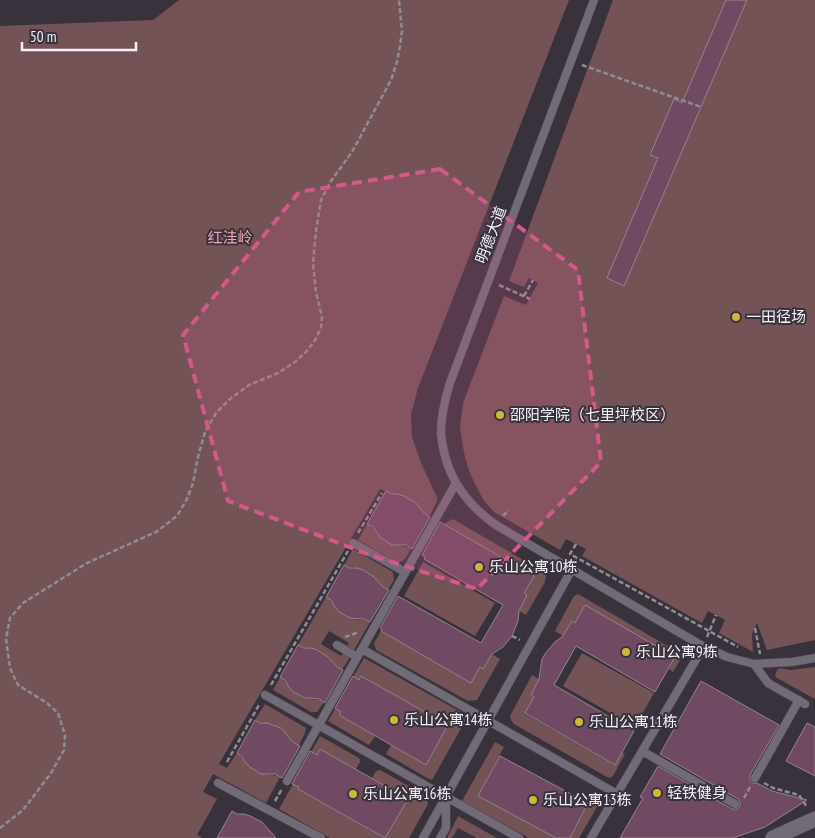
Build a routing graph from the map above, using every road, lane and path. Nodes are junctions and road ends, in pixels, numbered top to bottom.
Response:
1 (398, 0) edge
2 (594, 0) edge
3 (571, 61) junction
4 (701, 106) dead end
5 (534, 280) dead end
6 (508, 289) dead end
7 (524, 296) junction
8 (530, 299) dead end
9 (456, 483) junction
10 (382, 493) dead end
11 (353, 542) junction
12 (576, 544) dead end
13 (572, 569) junction
14 (405, 572) junction
15 (716, 615) dead end
16 (375, 625) junction
17 (755, 628) dead end
18 (709, 631) junction
19 (337, 645) joint
20 (704, 646) junction
21 (362, 649) junction
22 (357, 657) junction
23 (815, 658) edge
24 (754, 664) junction
25 (265, 695) junction
26 (488, 720) junction
27 (318, 726) junction
28 (642, 751) junction
29 (226, 762) dead end
30 (755, 778) joint
31 (287, 781) dead end
32 (218, 783) dead end
33 (773, 788) dead end
34 (617, 794) junction
35 (799, 795) dead end
36 (446, 797) junction
37 (735, 804) joint
38 (815, 819) edge
39 (0, 828) edge
40 (321, 838) edge
41 (423, 838) edge
42 (440, 838) edge
43 (519, 838) edge
44 (591, 838) edge
45 (773, 838) edge

1 - 39 path
2 - 3 lane, 明德大道
3 - 4 path
3 - 9 lane, 明德大道
5 - 7 path
6 - 7 path
7 - 8 path
9 - 13 lane, 明德大道
9 - 14 lane
10 - 11 path
11 - 14 lane
11 - 25 path
12 - 18 path
13 - 20 lane, 明德大道
13 - 26 lane
14 - 16 lane
15 - 18 path
16 - 19 path
16 - 21 lane
17 - 24 path
18 - 20 path
18 - 24 path
19 - 22 lane
20 - 24 lane, 明德大道
20 - 28 lane
21 - 22 lane
21 - 26 lane
22 - 27 lane
23 - 24 lane, 明德大道
24 - 30 lane
25 - 27 lane
25 - 29 path
26 - 34 lane
26 - 36 lane
27 - 31 lane
27 - 36 lane
28 - 34 lane
28 - 37 lane
30 - 37 path
32 - 40 lane
33 - 35 path
34 - 44 lane
36 - 41 lane
36 - 42 lane
36 - 43 lane
38 - 45 street

